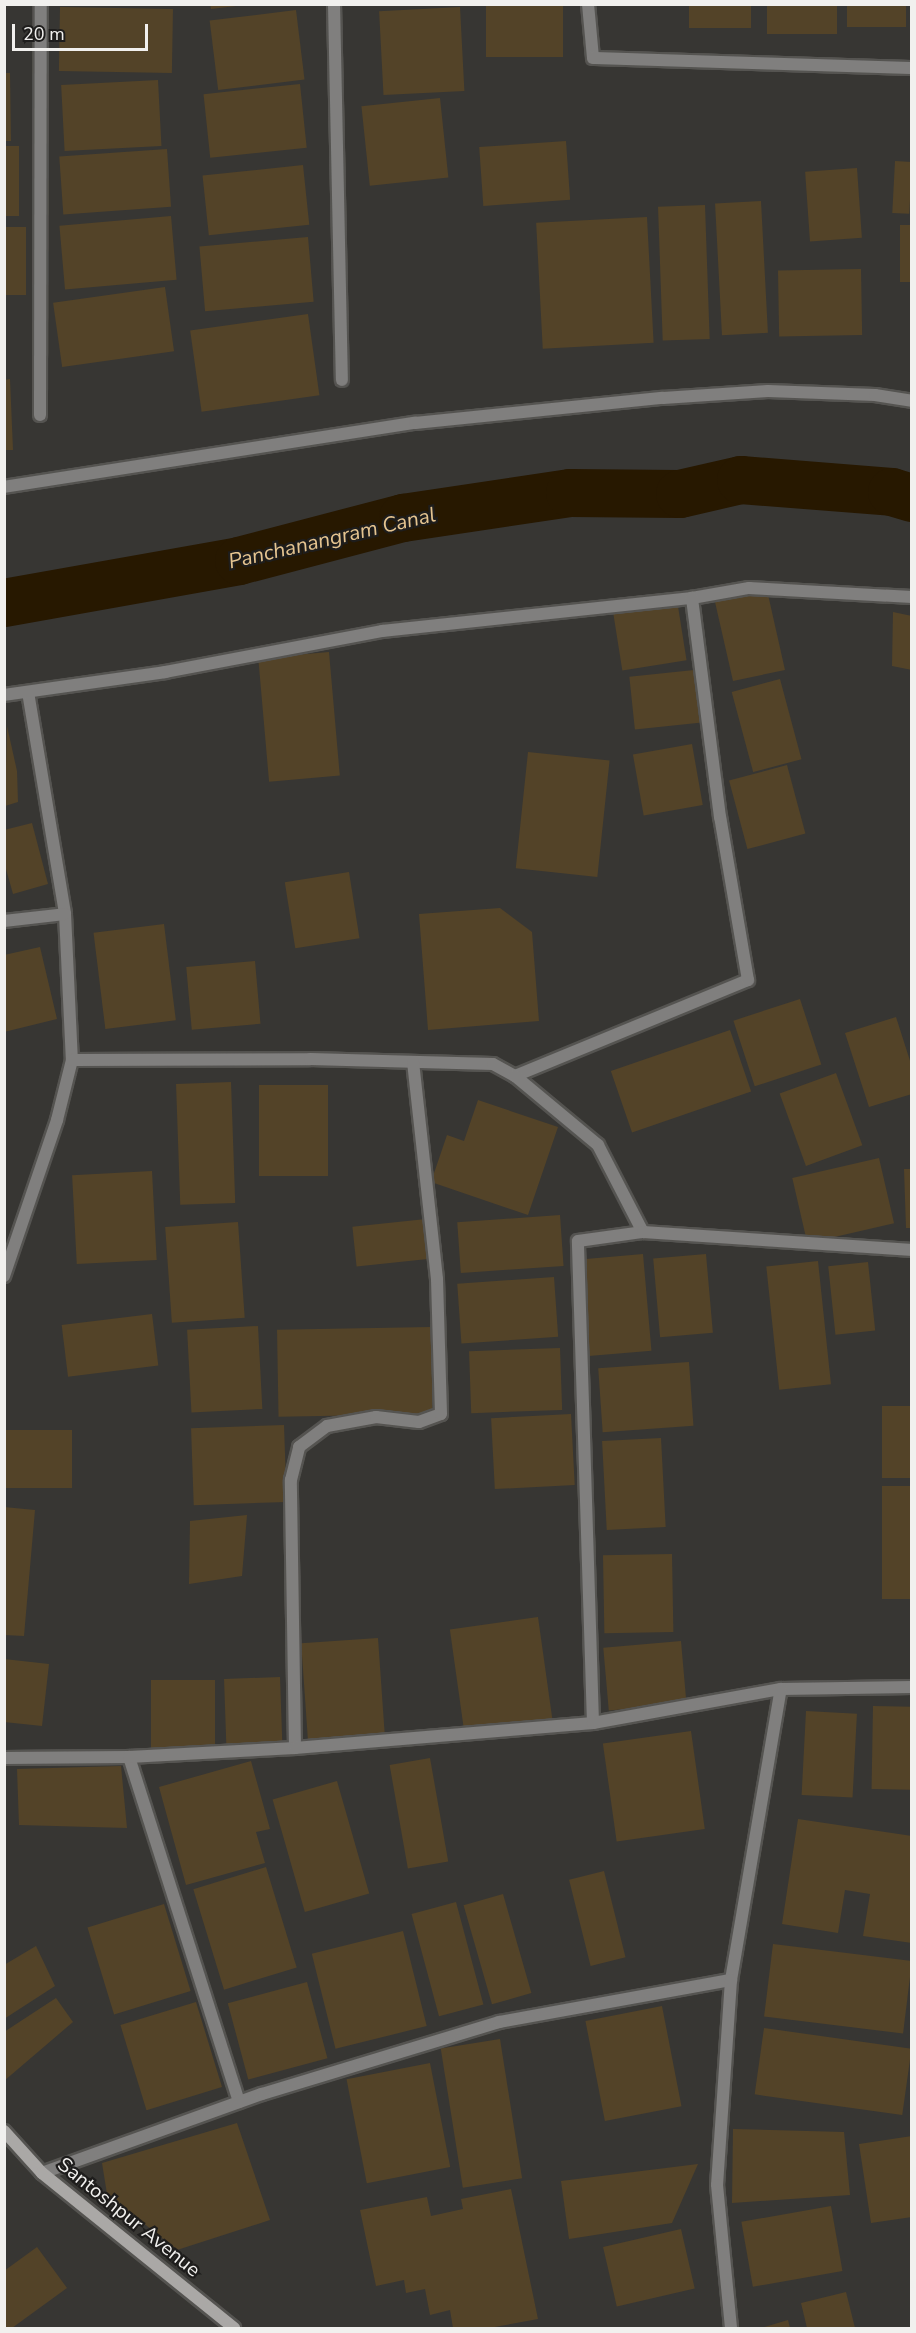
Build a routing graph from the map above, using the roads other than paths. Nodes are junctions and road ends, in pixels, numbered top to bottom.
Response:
1 (41, 4) edge
2 (334, 4) edge
3 (588, 4) edge
4 (912, 68) edge
5 (342, 380) dead end
6 (912, 401) edge
7 (40, 415) dead end
8 (4, 487) edge
9 (912, 597) edge
10 (692, 598) junction
11 (28, 692) junction
12 (4, 695) edge
13 (65, 914) junction
14 (4, 921) edge
15 (72, 1060) junction
16 (413, 1062) junction
17 (515, 1076) junction
18 (643, 1232) junction
19 (912, 1250) edge
20 (4, 1276) edge
21 (912, 1687) edge
22 (781, 1689) junction
23 (593, 1723) junction
24 (295, 1748) junction
25 (129, 1757) junction
26 (4, 1758) edge
27 (731, 1980) junction
28 (239, 2102) junction
29 (4, 2131) edge
30 (42, 2173) junction
31 (234, 2328) edge
32 (731, 2328) edge

1 - 7 street
2 - 5 street
3 - 4 street
6 - 8 street
9 - 10 street
10 - 11 street
10 - 17 street
11 - 12 street
11 - 13 street
13 - 14 street
13 - 15 street
15 - 16 street
15 - 20 street
16 - 17 street
16 - 24 street
17 - 18 street
18 - 19 street
18 - 23 street
21 - 22 street
22 - 23 street
22 - 27 street
23 - 24 street
24 - 25 street
25 - 26 street
25 - 28 street
27 - 28 street
27 - 32 street
28 - 30 street
29 - 30 main road, Santoshpur Avenue
30 - 31 main road, Santoshpur Avenue

